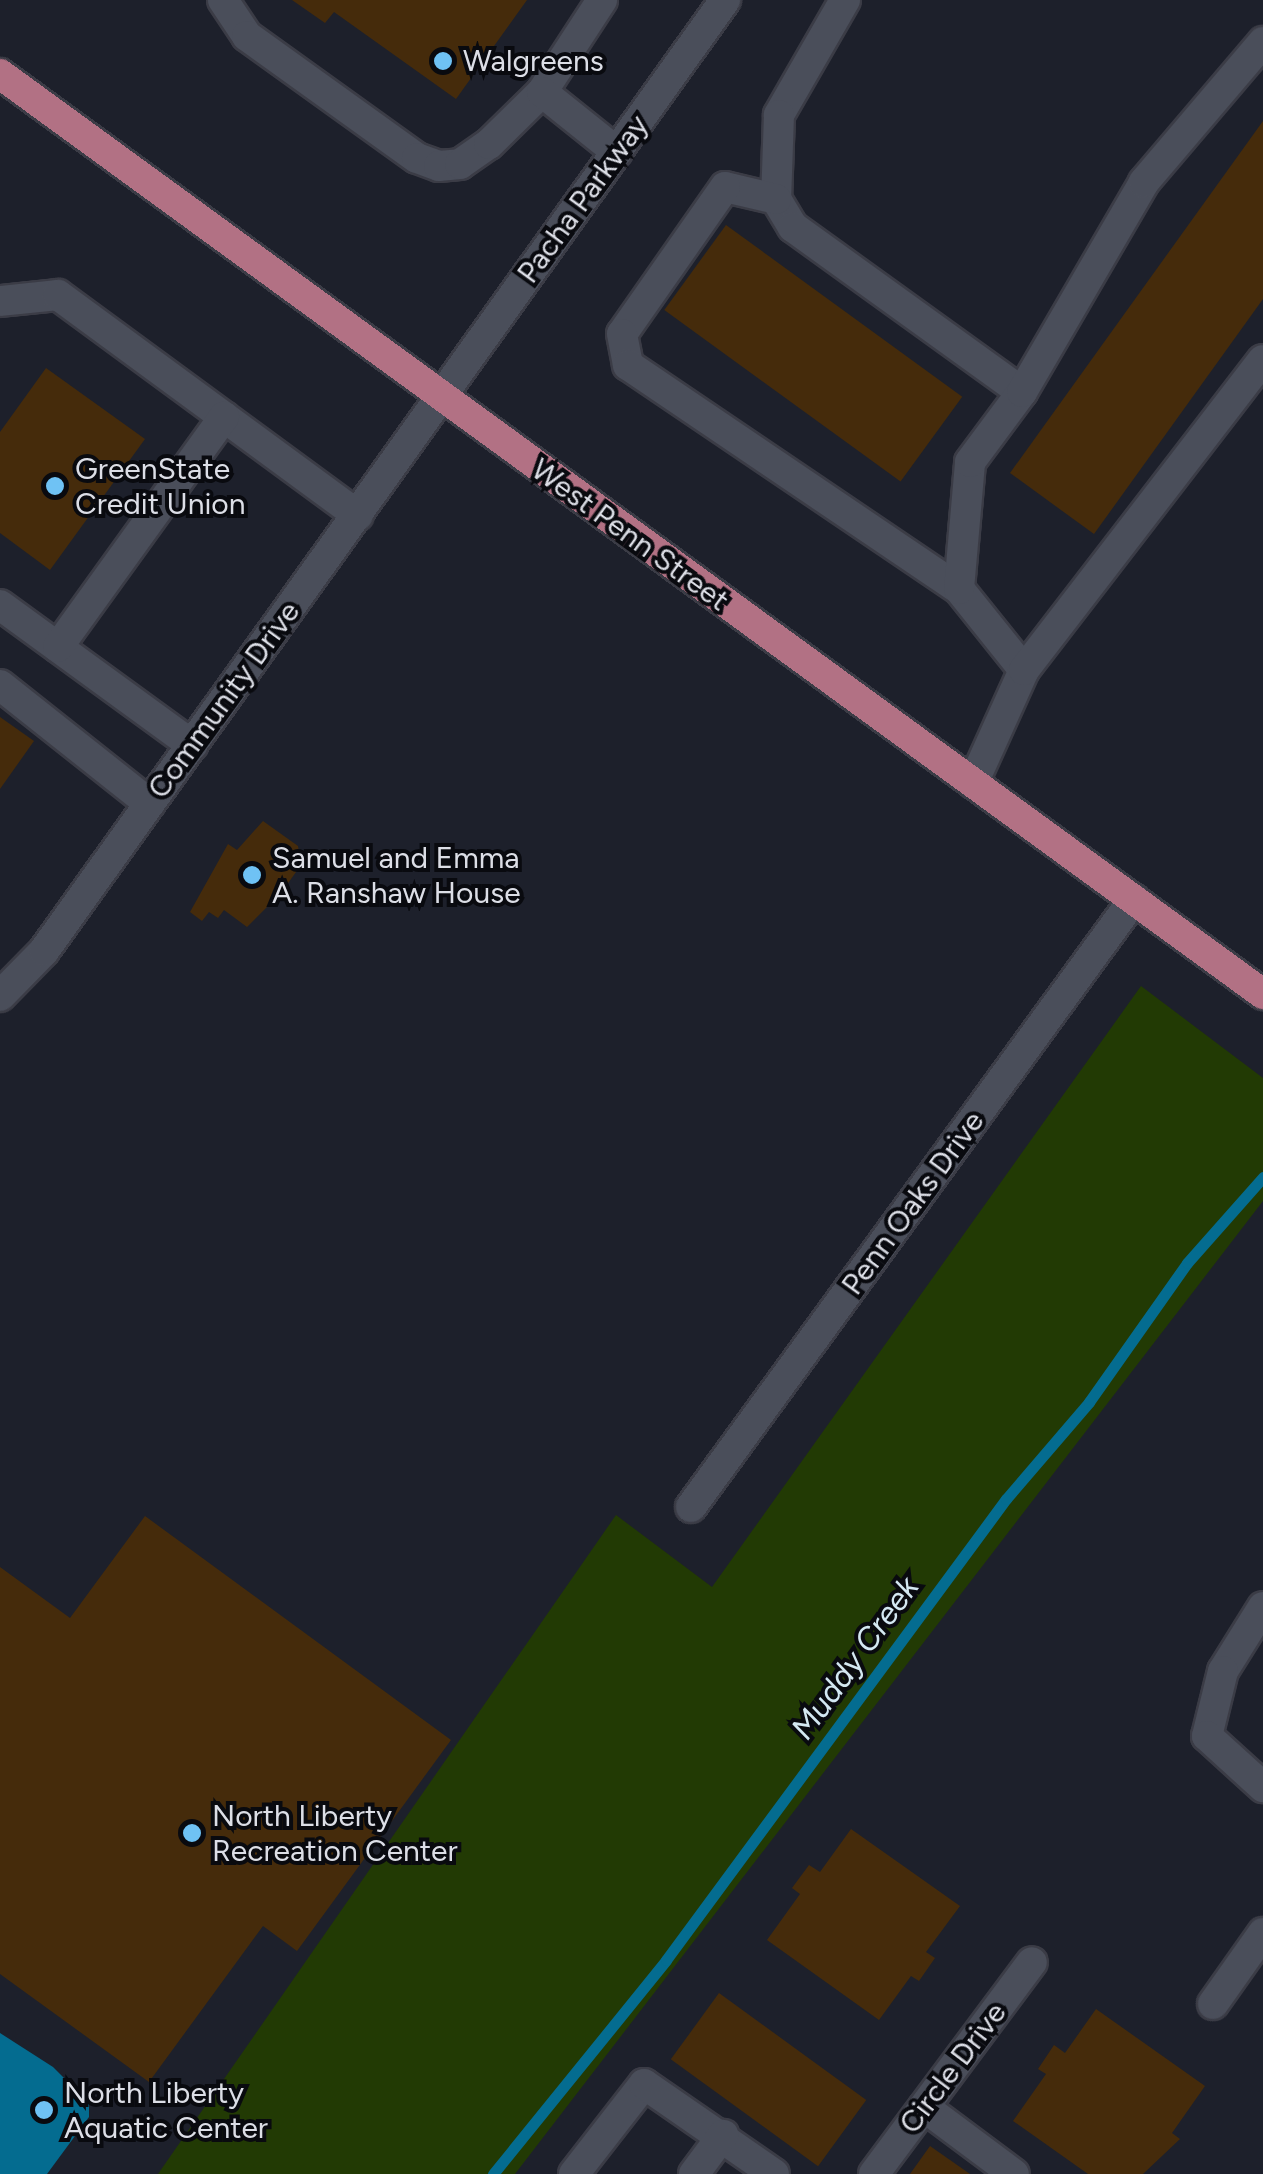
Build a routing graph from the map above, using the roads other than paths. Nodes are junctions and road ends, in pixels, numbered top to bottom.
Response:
1 (223, 0) edge
2 (602, 0) edge
3 (725, 0) edge
4 (845, 0) edge
5 (1263, 42) edge
6 (0, 74) edge
7 (542, 92) junction
8 (617, 152) junction
9 (776, 199) junction
10 (0, 302) edge
11 (1263, 360) edge
12 (1022, 392) junction
13 (442, 399) junction
14 (224, 417) junction
15 (358, 515) junction
16 (959, 589) junction
17 (0, 605) edge
18 (58, 648) junction
19 (1024, 670) junction
20 (0, 685) edge
21 (192, 745) junction
22 (973, 783) junction
23 (150, 804) junction
24 (1134, 899) junction
25 (1263, 994) edge
26 (0, 996) edge
27 (691, 1507) dead end
28 (1263, 1607) edge
29 (1263, 1786) edge
30 (1263, 1933) edge
31 (1032, 1962) dead end
32 (1212, 2004) dead end
33 (924, 2107) junction
34 (723, 2135) junction
35 (574, 2174) edge
36 (694, 2174) edge
37 (774, 2174) edge
38 (874, 2174) edge
39 (1014, 2174) edge

1 - 7 street
2 - 7 street
3 - 8 street, Pacha Parkway
4 - 9 street
5 - 12 street
6 - 13 main road, West Penn Street
7 - 8 street
8 - 13 street, Pacha Parkway
9 - 12 street
9 - 16 street
10 - 14 street
11 - 19 street
12 - 16 street
13 - 15 street, Community Drive
13 - 22 main road, West Penn Street
14 - 15 street
14 - 18 street
15 - 21 street, Community Drive
16 - 19 street
17 - 18 street
18 - 21 street
19 - 22 street
20 - 23 street
21 - 23 street, Community Drive
22 - 24 main road, West Penn Street
23 - 26 street, Community Drive
24 - 25 main road, West Penn Street
24 - 27 street, Penn Oaks Drive
28 - 29 street
30 - 32 street
31 - 33 street, Circle Drive
33 - 38 street, Circle Drive
33 - 39 street
34 - 35 street
34 - 36 street
34 - 37 street

